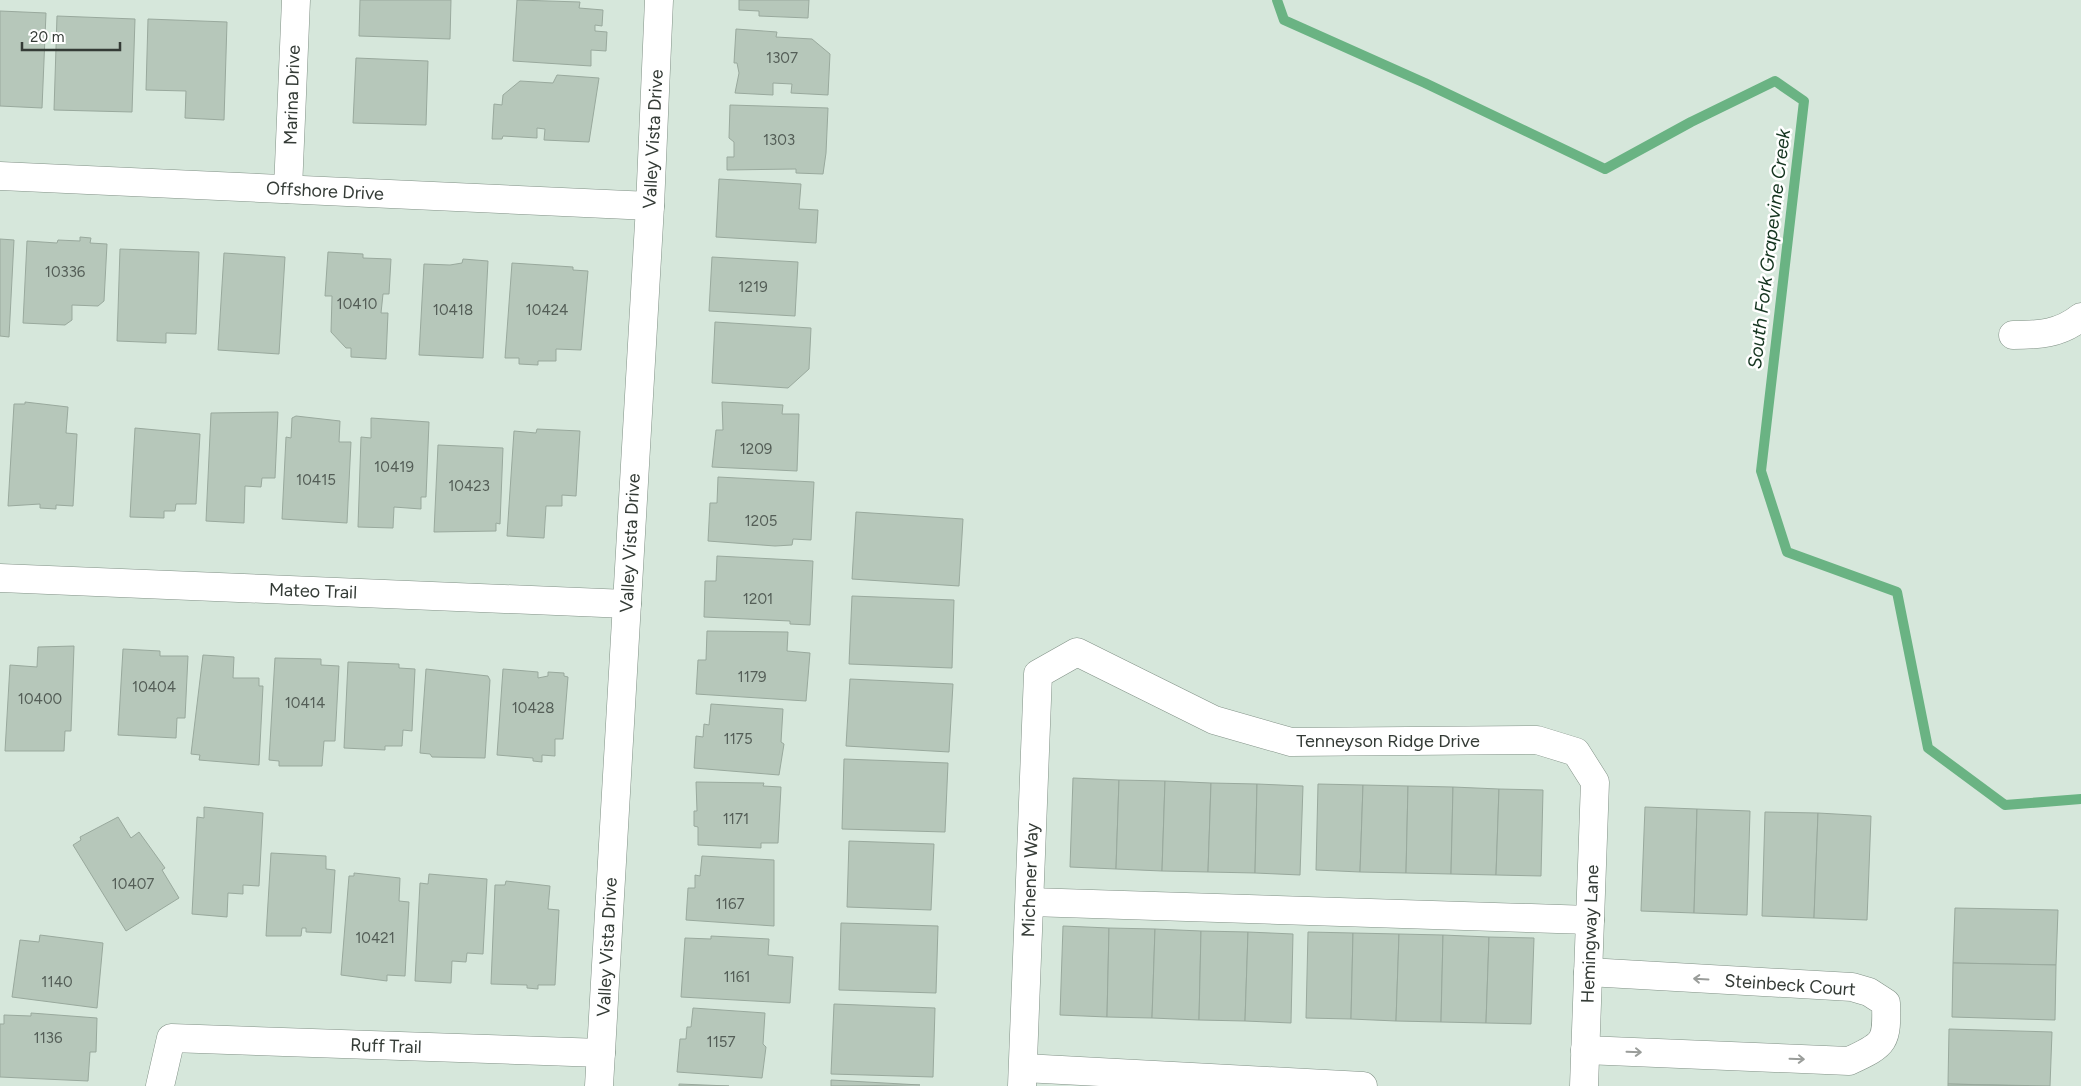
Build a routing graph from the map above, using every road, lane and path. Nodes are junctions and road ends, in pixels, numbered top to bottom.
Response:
1 (296, 0) edge
2 (659, 0) edge
3 (0, 176) edge
4 (288, 189) junction
5 (650, 206) junction
6 (2081, 317) edge
7 (2013, 335) dead end
8 (0, 578) edge
9 (627, 604) junction
10 (1038, 674) joint
11 (1595, 782) joint
12 (1030, 902) junction
13 (1590, 920) junction
14 (1588, 972) junction
15 (1586, 1050) junction
16 (601, 1053) junction
17 (1023, 1077) edge
18 (160, 1086) edge
19 (599, 1086) edge
20 (1363, 1086) edge
21 (1584, 1086) edge

1 - 4 street, Marina Drive
2 - 5 street, Valley Vista Drive
3 - 4 street, Offshore Drive
4 - 5 street, Offshore Drive
5 - 9 street, Valley Vista Drive
6 - 7 street
8 - 9 street, Mateo Trail
9 - 16 street, Valley Vista Drive
10 - 11 street, Tenneyson Ridge Drive
10 - 12 street, Michener Way
11 - 13 street, Hemingway Lane
12 - 13 street
12 - 17 street, Michener Way
13 - 14 street, Hemingway Lane
14 - 15 street, Hemingway Lane
15 -> 14 street, Steinbeck Court
15 - 21 street, Hemingway Lane
16 - 18 street, Ruff Trail
16 - 19 street, Valley Vista Drive
17 - 20 street

